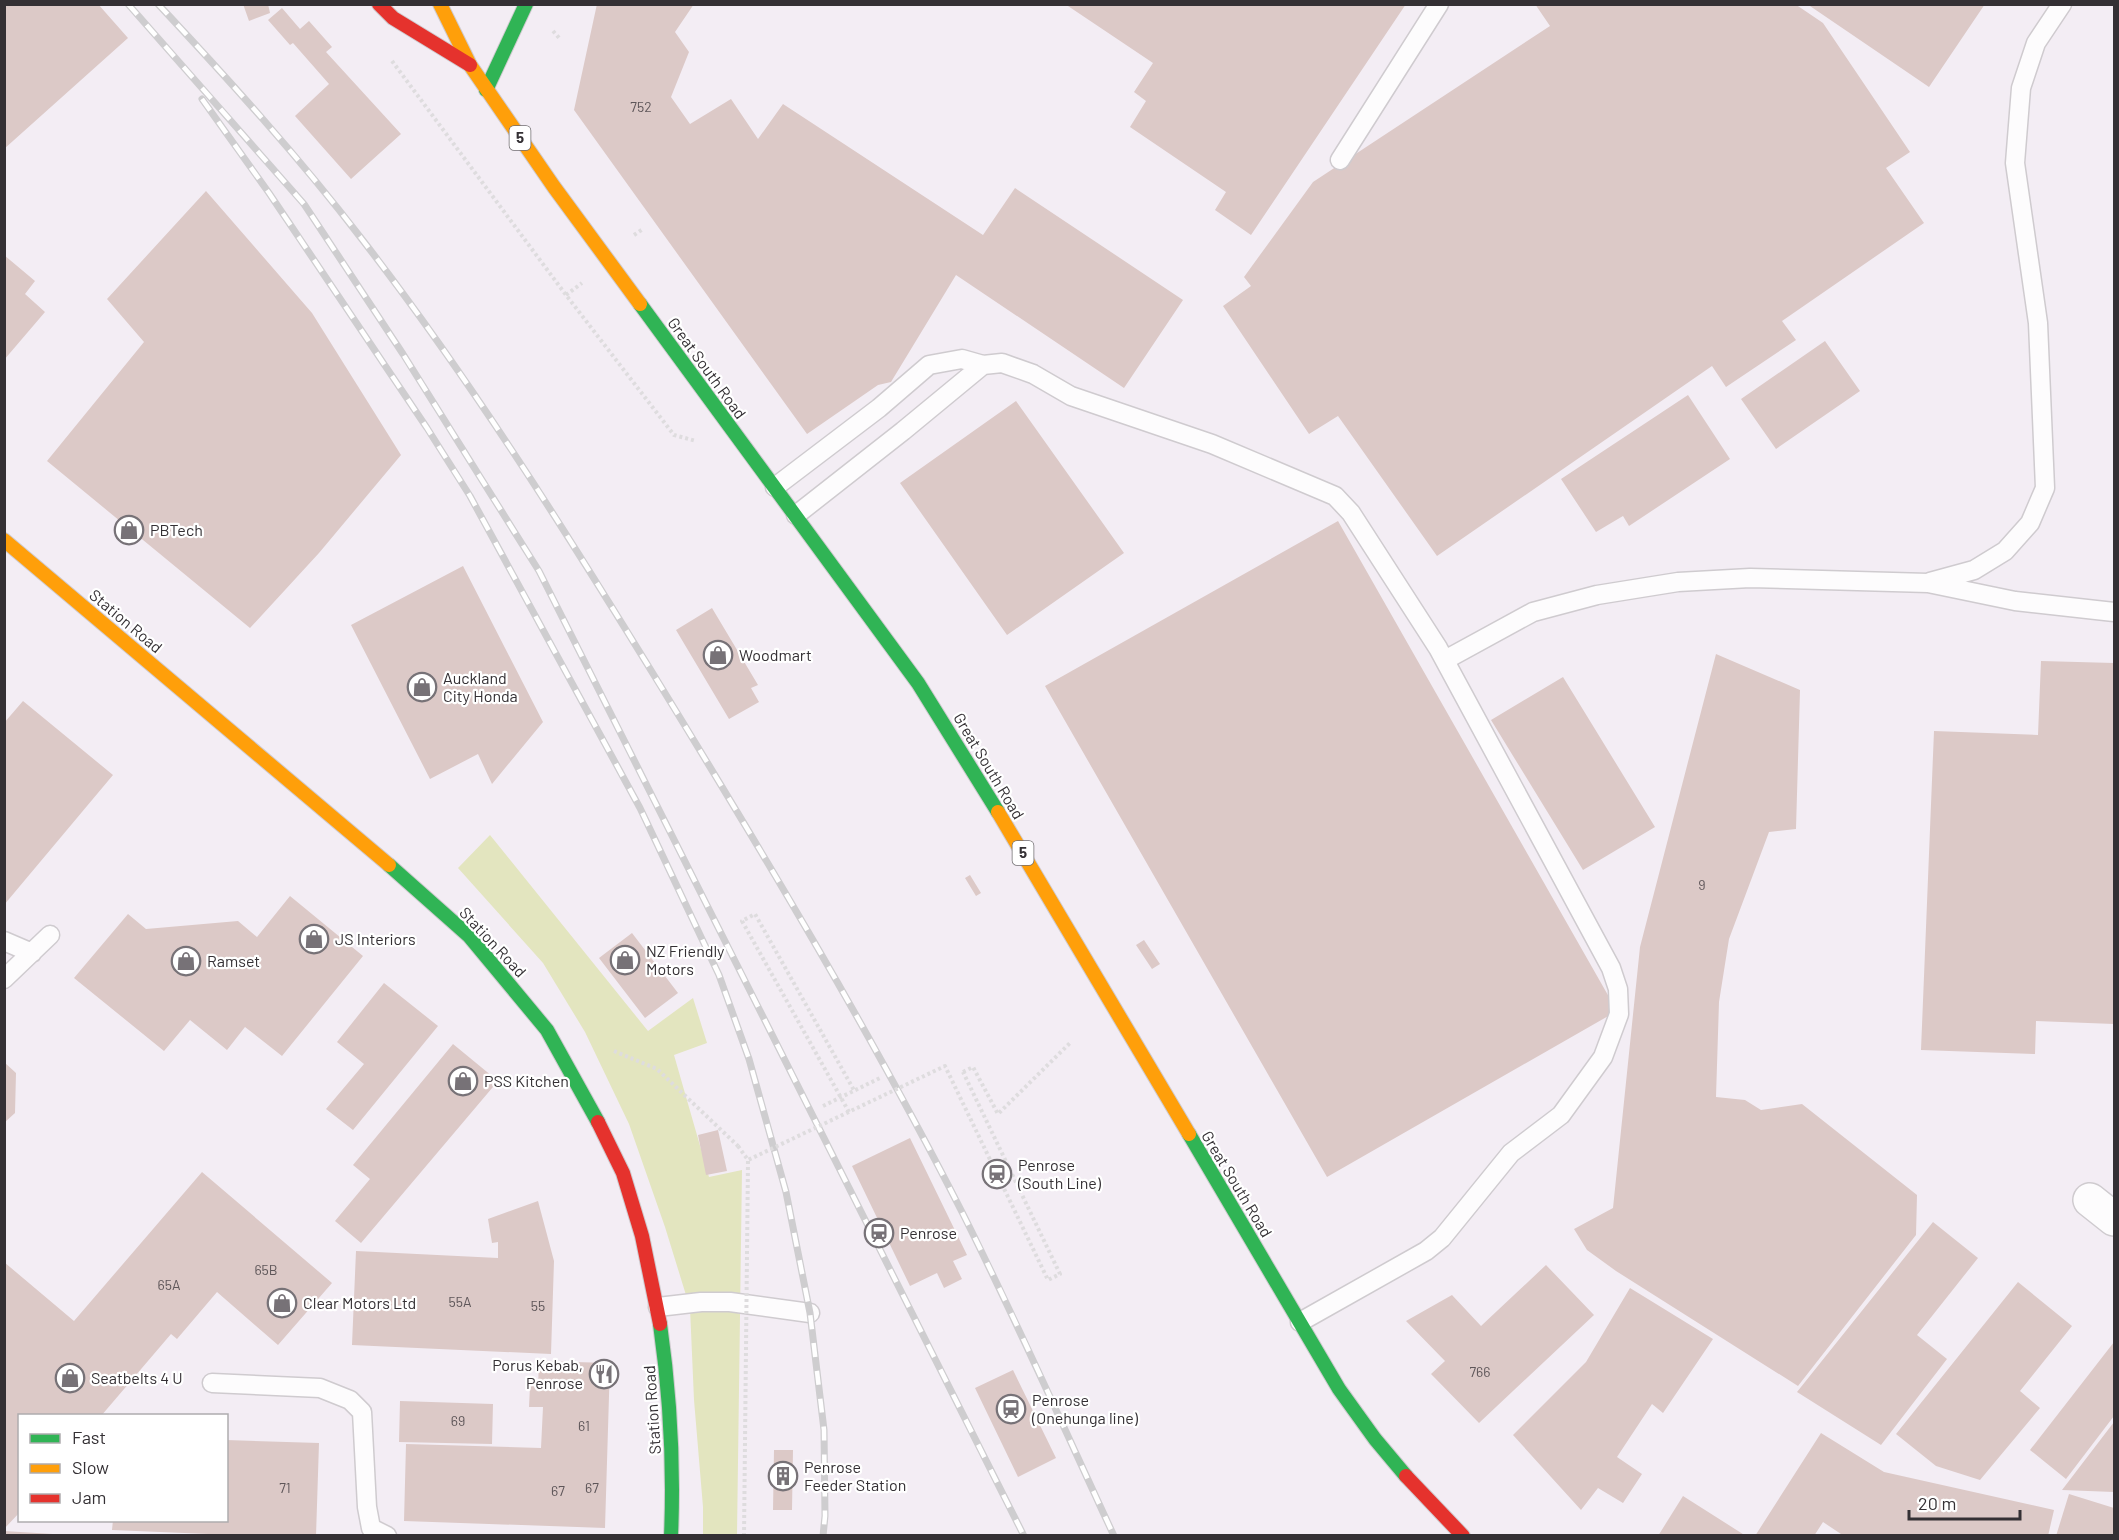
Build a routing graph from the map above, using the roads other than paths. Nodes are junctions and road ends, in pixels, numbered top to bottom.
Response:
1 (379, 4) edge
2 (440, 4) edge
3 (526, 4) edge
4 (1439, 4) edge
5 (2062, 4) edge
6 (470, 65) junction
7 (486, 90) junction
8 (1340, 160) dead end
9 (983, 365) junction
10 (775, 487) junction
11 (796, 514) junction
12 (4, 540) edge
13 (1928, 582) junction
14 (2115, 612) edge
15 (1445, 660) junction
16 (50, 935) dead end
17 (4, 941) edge
18 (32, 953) junction
19 (4, 979) edge
20 (658, 1307) junction
21 (810, 1313) dead end
22 (1300, 1322) junction
23 (212, 1383) dead end
24 (387, 1536) edge
25 (671, 1536) edge
26 (1463, 1536) edge

1 - 6 main road, Great South Road / 5
2 - 6 main road, Great South Road / 5
3 - 7 main road
4 - 8 lane
5 - 13 lane
6 - 7 main road, Great South Road / 5
7 - 10 main road, Great South Road / 5
9 - 10 lane
9 - 11 lane
9 - 15 lane
10 - 11 main road, Great South Road / 5
11 - 22 main road, Great South Road / 5
12 - 20 main road, Station Road
13 - 14 lane
13 - 15 lane
15 - 22 lane
16 - 18 lane
17 - 18 lane
18 - 19 lane
20 - 21 lane
20 - 25 main road, Station Road
22 - 26 main road, Great South Road / 5
23 - 24 lane

